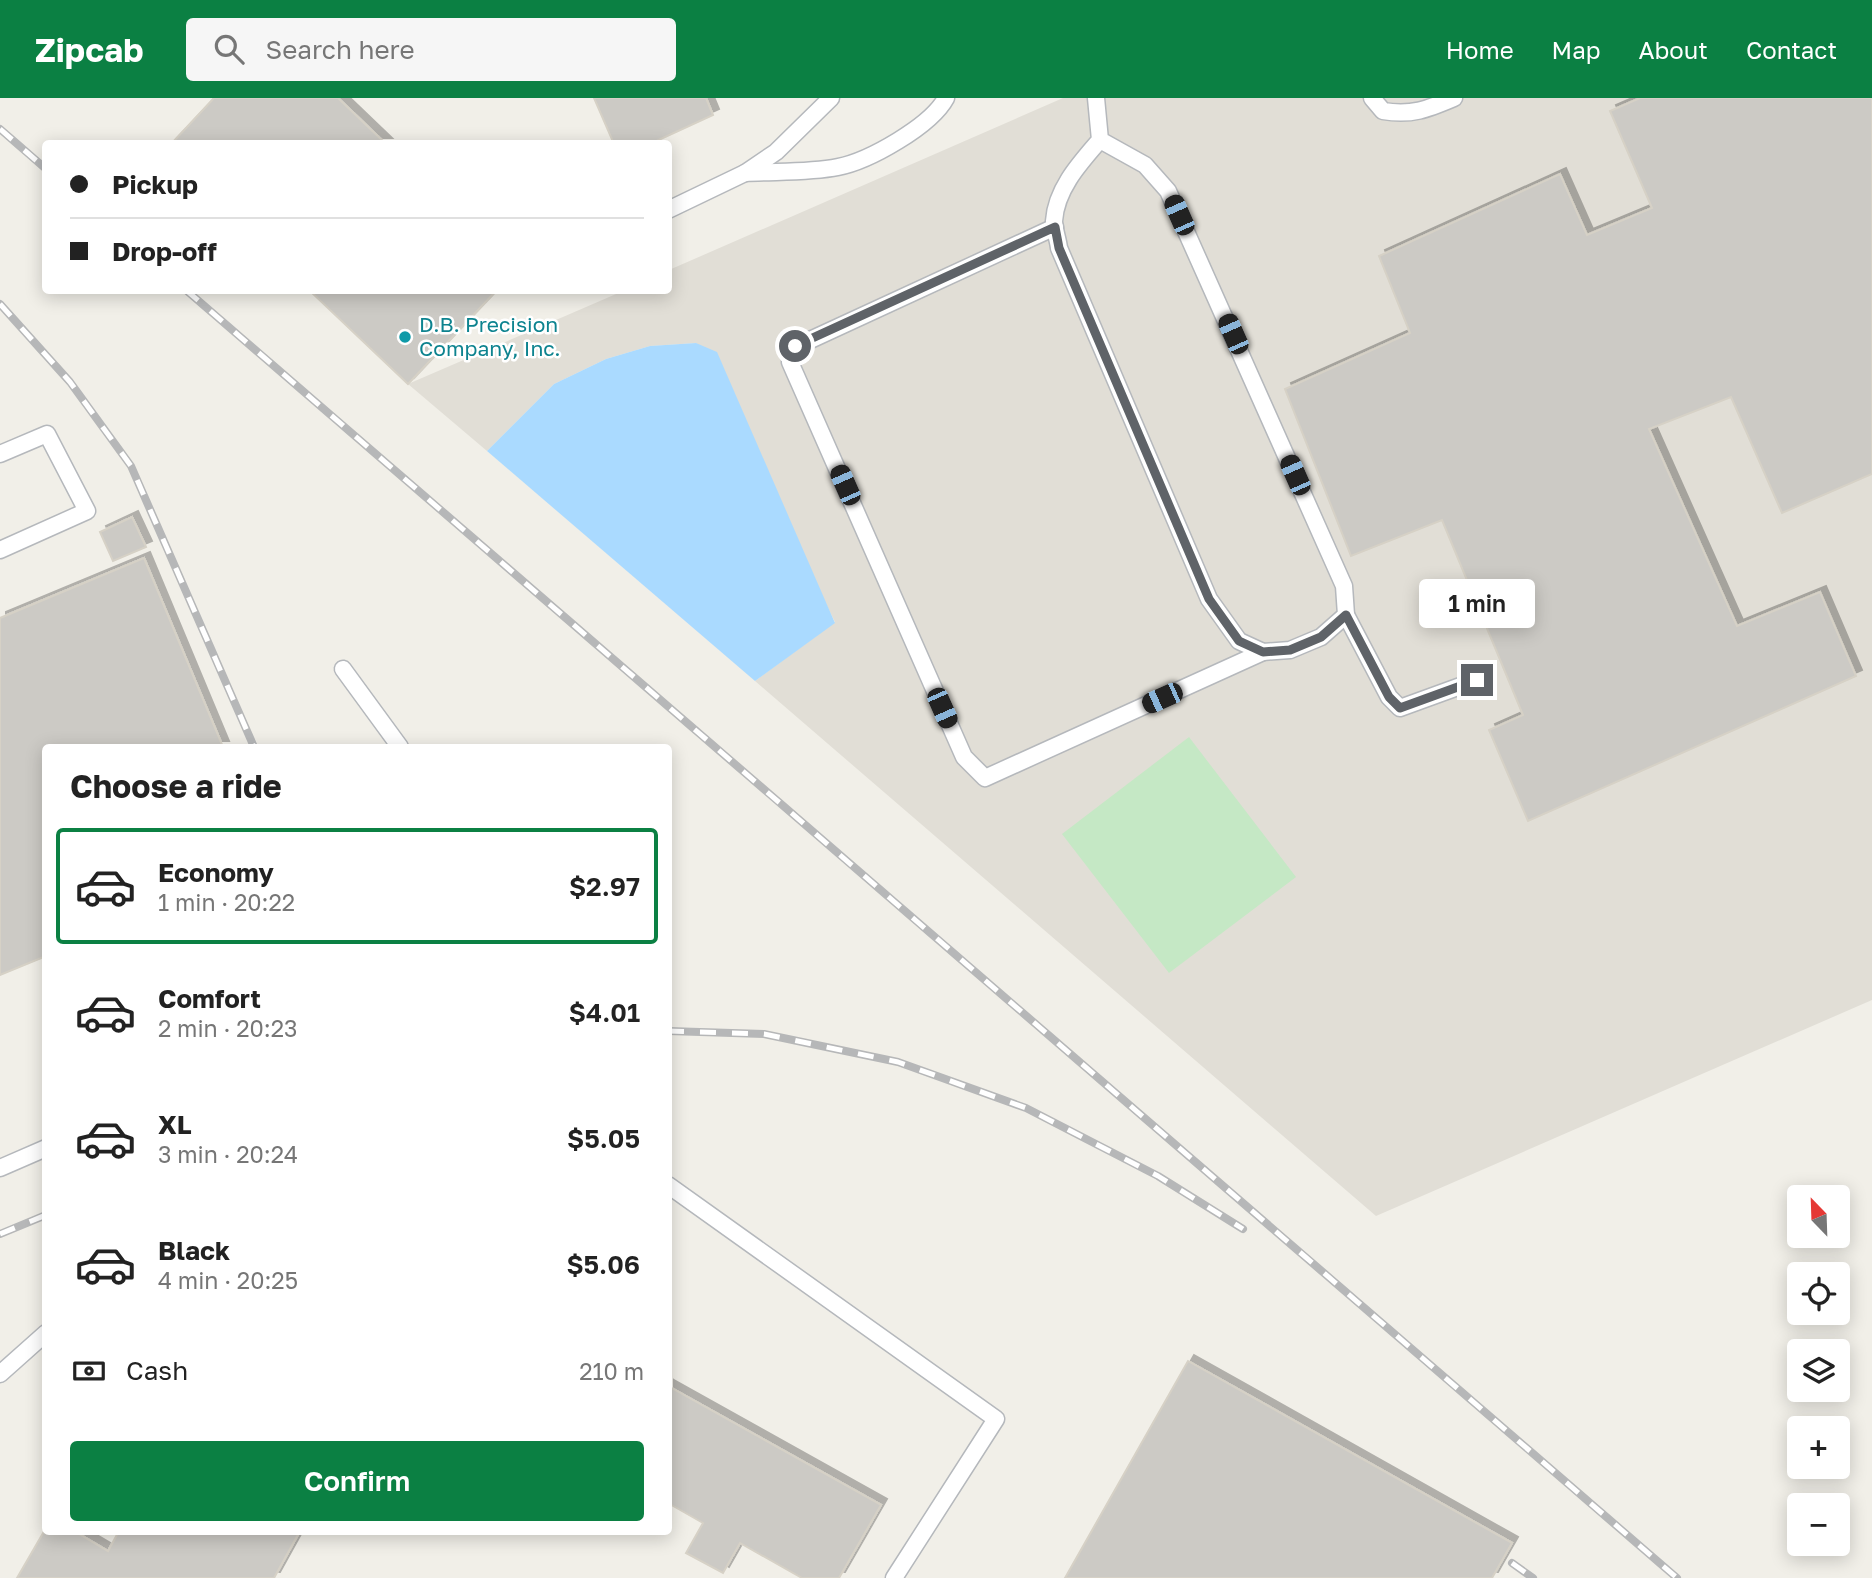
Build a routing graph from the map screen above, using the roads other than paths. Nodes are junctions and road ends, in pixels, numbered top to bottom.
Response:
1 (831, 98) edge
2 (946, 98) edge
3 (1096, 98) edge
4 (1372, 98) edge
5 (1454, 98) edge
6 (1100, 140) junction
7 (745, 173) junction
8 (672, 208) edge
9 (1055, 227) junction
10 (0, 454) edge
11 (0, 550) edge
12 (1346, 615) junction
13 (1263, 652) junction
14 (343, 669) dead end
15 (1477, 680) dead end
16 (398, 744) edge
17 (42, 1150) edge
18 (0, 1168) edge
19 (672, 1188) edge
20 (42, 1337) edge
21 (0, 1374) edge
22 (894, 1578) edge

1 - 7 lane
2 - 7 lane
3 - 6 lane
4 - 5 lane
6 - 9 lane
6 - 12 lane
7 - 8 lane
9 - 13 lane
9 - 13 lane
10 - 11 lane
12 - 13 lane
12 - 15 lane
14 - 16 lane
17 - 18 lane
19 - 22 lane
20 - 21 lane

